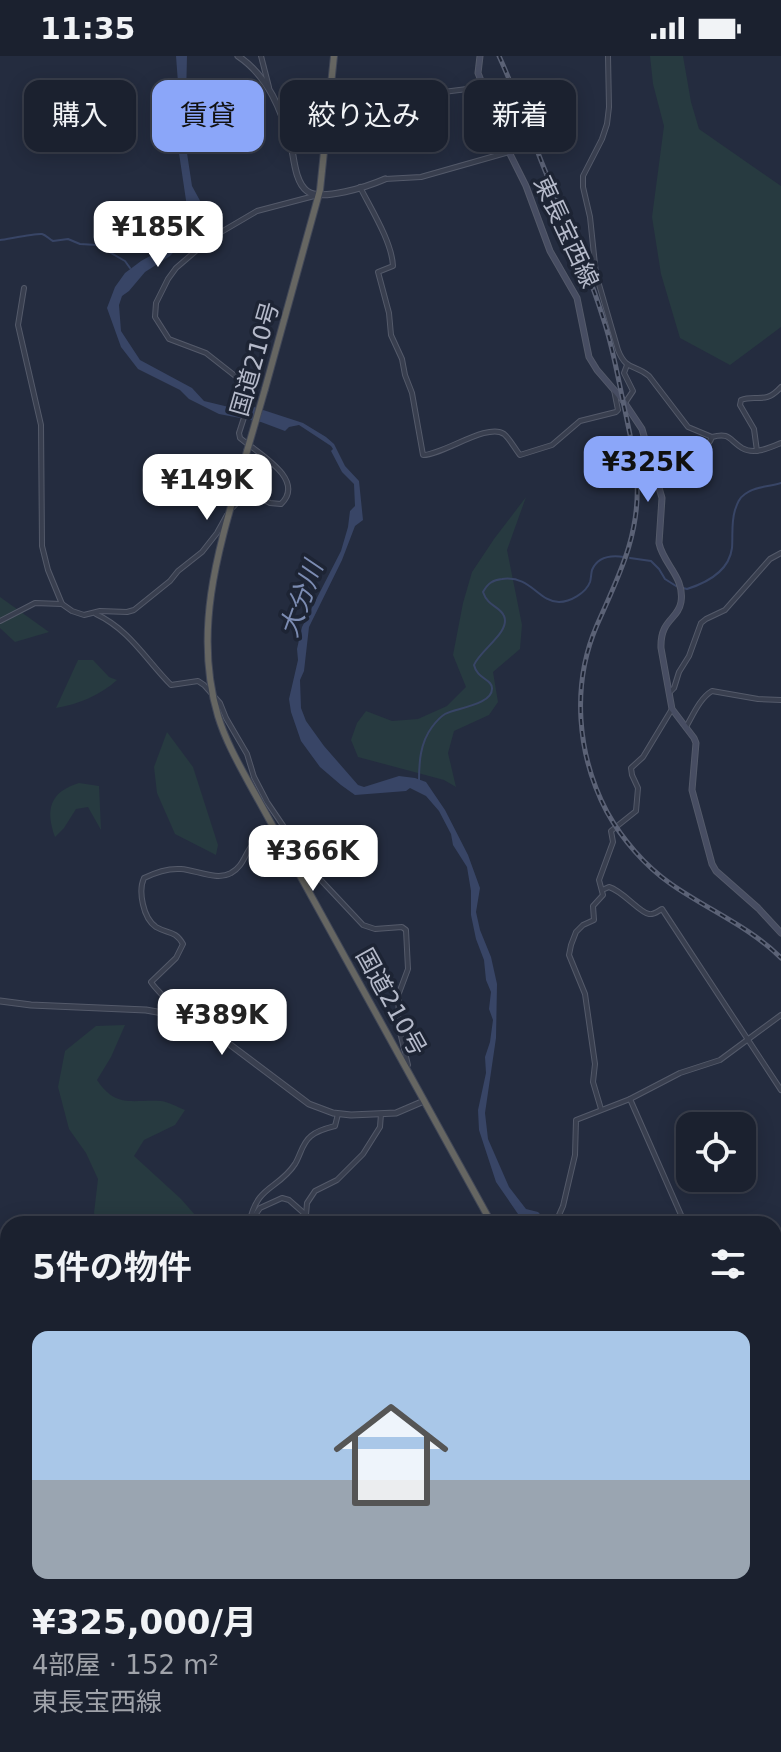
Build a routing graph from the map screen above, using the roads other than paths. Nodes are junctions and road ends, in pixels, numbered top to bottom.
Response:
1 (238, 56) edge
2 (261, 56) edge
3 (334, 56) edge
4 (480, 56) edge
5 (608, 56) edge
6 (480, 80) edge
7 (270, 89) junction
8 (509, 152) joint
9 (385, 179) joint
10 (360, 187) junction
11 (318, 195) junction
12 (24, 288) dead end
13 (627, 365) junction
14 (613, 387) junction
15 (781, 387) edge
16 (625, 403) junction
17 (712, 437) junction
18 (781, 443) edge
19 (757, 451) junction
20 (658, 482) junction
21 (230, 509) junction
22 (781, 553) edge
23 (62, 604) junction
24 (94, 613) junction
25 (0, 621) edge
26 (212, 693) junction
27 (669, 693) junction
28 (781, 700) edge
29 (672, 709) junction
30 (686, 727) junction
31 (284, 845) junction
32 (298, 849) junction
33 (602, 890) junction
34 (781, 933) edge
35 (0, 1001) edge
36 (170, 1013) junction
37 (781, 1015) edge
38 (748, 1039) junction
39 (406, 1067) junction
40 (781, 1090) edge
41 (630, 1099) junction
42 (424, 1101) junction
43 (601, 1109) junction
44 (338, 1114) junction
45 (381, 1114) junction
46 (306, 1215) joint
47 (251, 1216) edge
48 (254, 1216) edge
49 (488, 1216) edge
50 (559, 1216) edge
51 (681, 1216) edge

1 - 7 street
2 - 7 street
3 - 11 highway, 国道210号
4 - 6 main road, 東長宝西線
5 - 13 street
7 - 11 street
8 - 9 street
8 - 14 main road, 東長宝西線
9 - 10 street
10 - 11 street
10 - 14 street
11 - 21 highway, 国道210号, bridge
11 - 21 street
12 - 23 street
13 - 16 street
13 - 17 street
14 - 16 main road, 東長宝西線
15 - 19 street
16 - 20 main road, 東長宝西線
17 - 19 street
17 - 20 street
18 - 19 street
20 - 27 main road, 東長宝西線
21 - 24 street
21 - 26 highway, 国道210号
22 - 27 street
23 - 24 street
23 - 25 street
24 - 26 street
26 - 31 highway, 国道210号
26 - 32 street
27 - 29 main road, 東長宝西線
28 - 30 street
29 - 30 main road, 東長宝西線
29 - 33 street
30 - 34 main road, 東長宝西線
31 - 32 street
31 - 36 street
31 - 39 highway, 国道210号
32 - 39 street
33 - 38 street
33 - 43 street
35 - 36 street
36 - 44 street
37 - 38 street
38 - 40 street
38 - 41 street
39 - 42 highway, 国道210号
41 - 43 street
41 - 51 street
42 - 45 street
42 - 49 highway, 国道210号
43 - 50 street
44 - 45 street
44 - 47 street
45 - 46 street
46 - 48 street

